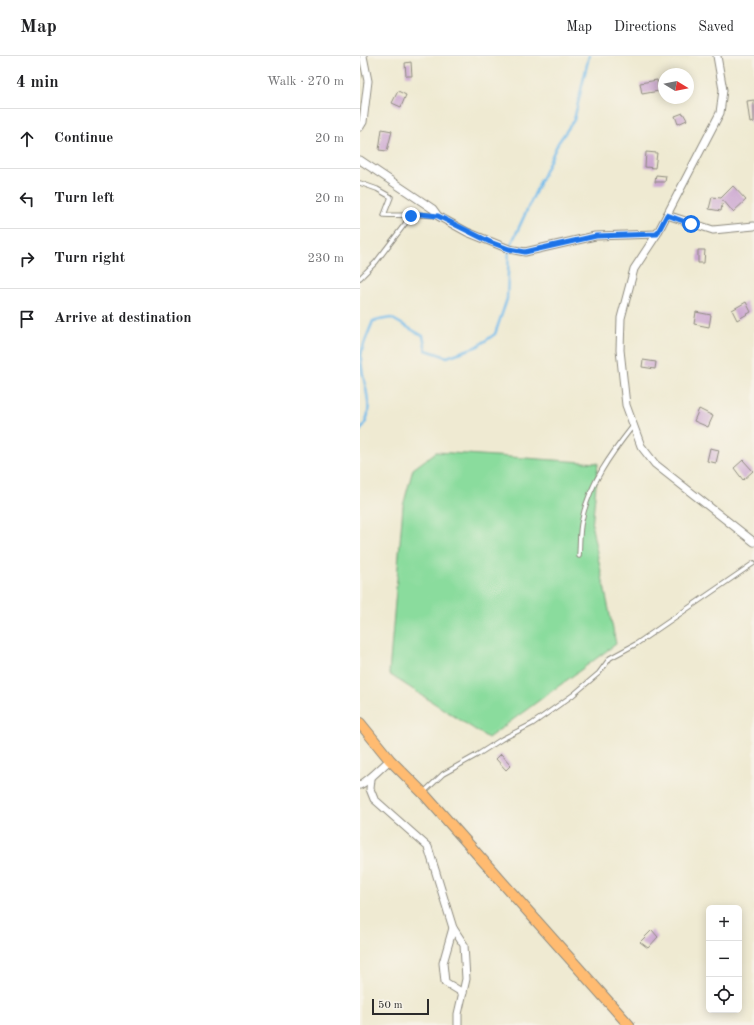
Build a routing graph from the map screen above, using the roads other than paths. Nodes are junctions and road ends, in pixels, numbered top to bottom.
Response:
1 (363, 56) edge
2 (716, 56) edge
3 (360, 127) edge
4 (360, 160) edge
5 (360, 183) edge
6 (667, 215) junction
7 (411, 216) junction
8 (438, 216) junction
9 (754, 226) edge
10 (657, 234) junction
11 (360, 278) edge
12 (633, 426) junction
13 (754, 542) edge
14 (579, 556) dead end
15 (754, 563) edge
16 (360, 723) edge
17 (390, 760) junction
18 (371, 779) junction
19 (360, 785) edge
20 (423, 794) junction
21 (453, 928) junction
22 (462, 992) junction
23 (458, 1025) edge
24 (629, 1025) edge

1 - 3 street
2 - 6 street
4 - 8 street
5 - 7 lane
6 - 9 street
6 - 10 street
7 - 8 lane
7 - 11 lane
8 - 10 street
10 - 12 street
12 - 13 street
12 - 14 lane
15 - 20 lane
16 - 17 main road
17 - 18 street
17 - 20 main road
18 - 19 street
18 - 21 street
20 - 24 main road
21 - 22 street
21 - 22 street
22 - 23 street

